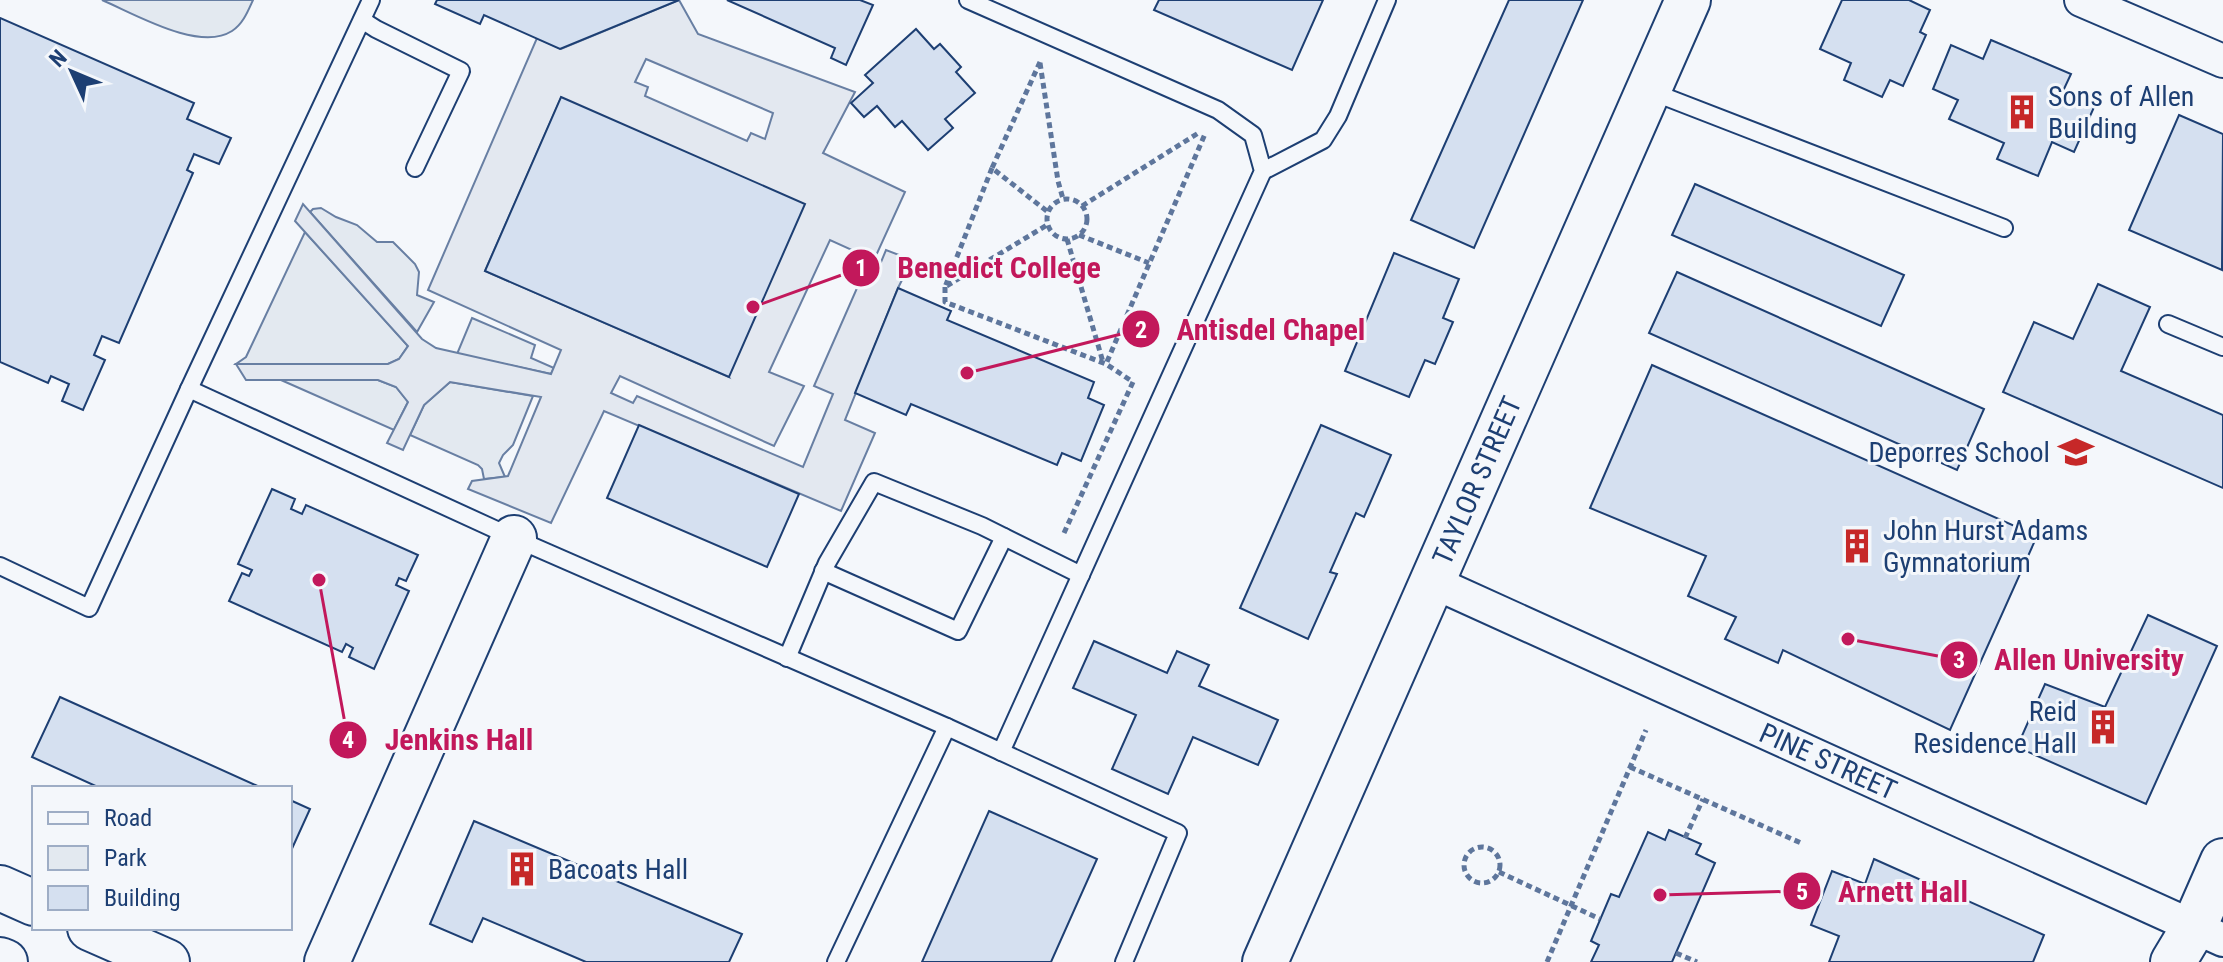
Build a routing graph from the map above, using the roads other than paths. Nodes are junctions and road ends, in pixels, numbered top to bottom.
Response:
1 (371, 0) edge
2 (968, 0) edge
3 (1387, 0) edge
4 (1688, 0) edge
5 (2081, 0) edge
6 (362, 20) junction
7 (2223, 61) edge
8 (1648, 91) junction
9 (415, 168) dead end
10 (1263, 171) junction
11 (2004, 228) dead end
12 (2168, 324) dead end
13 (2223, 347) edge
14 (189, 389) junction
15 (1004, 537) junction
16 (514, 538) junction
17 (0, 566) edge
18 (823, 571) junction
19 (1081, 575) junction
20 (1433, 582) junction
21 (787, 658) junction
22 (947, 727) junction
23 (1001, 752) junction
24 (2223, 861) edge
25 (0, 888) edge
26 (32, 902) edge
27 (95, 930) edge
28 (2196, 943) edge
29 (167, 962) edge
30 (327, 962) edge
31 (836, 962) edge
32 (1124, 962) edge
33 (1265, 962) edge

1 - 6 lane
2 - 10 lane
3 - 10 lane
4 - 8 main road, TAYLOR STREET
5 - 7 street
6 - 9 lane
6 - 14 lane
8 - 11 lane
8 - 20 main road, TAYLOR STREET
10 - 19 lane
12 - 13 lane
14 - 16 lane
14 - 17 lane
15 - 18 lane
15 - 18 lane
15 - 19 lane
16 - 21 lane
16 - 30 main road
18 - 21 lane
19 - 23 lane
20 - 28 street, PINE STREET
20 - 33 main road, TAYLOR STREET
21 - 22 lane
22 - 23 lane
22 - 31 lane
23 - 32 lane
24 - 28 main road
25 - 26 main road
27 - 29 main road

